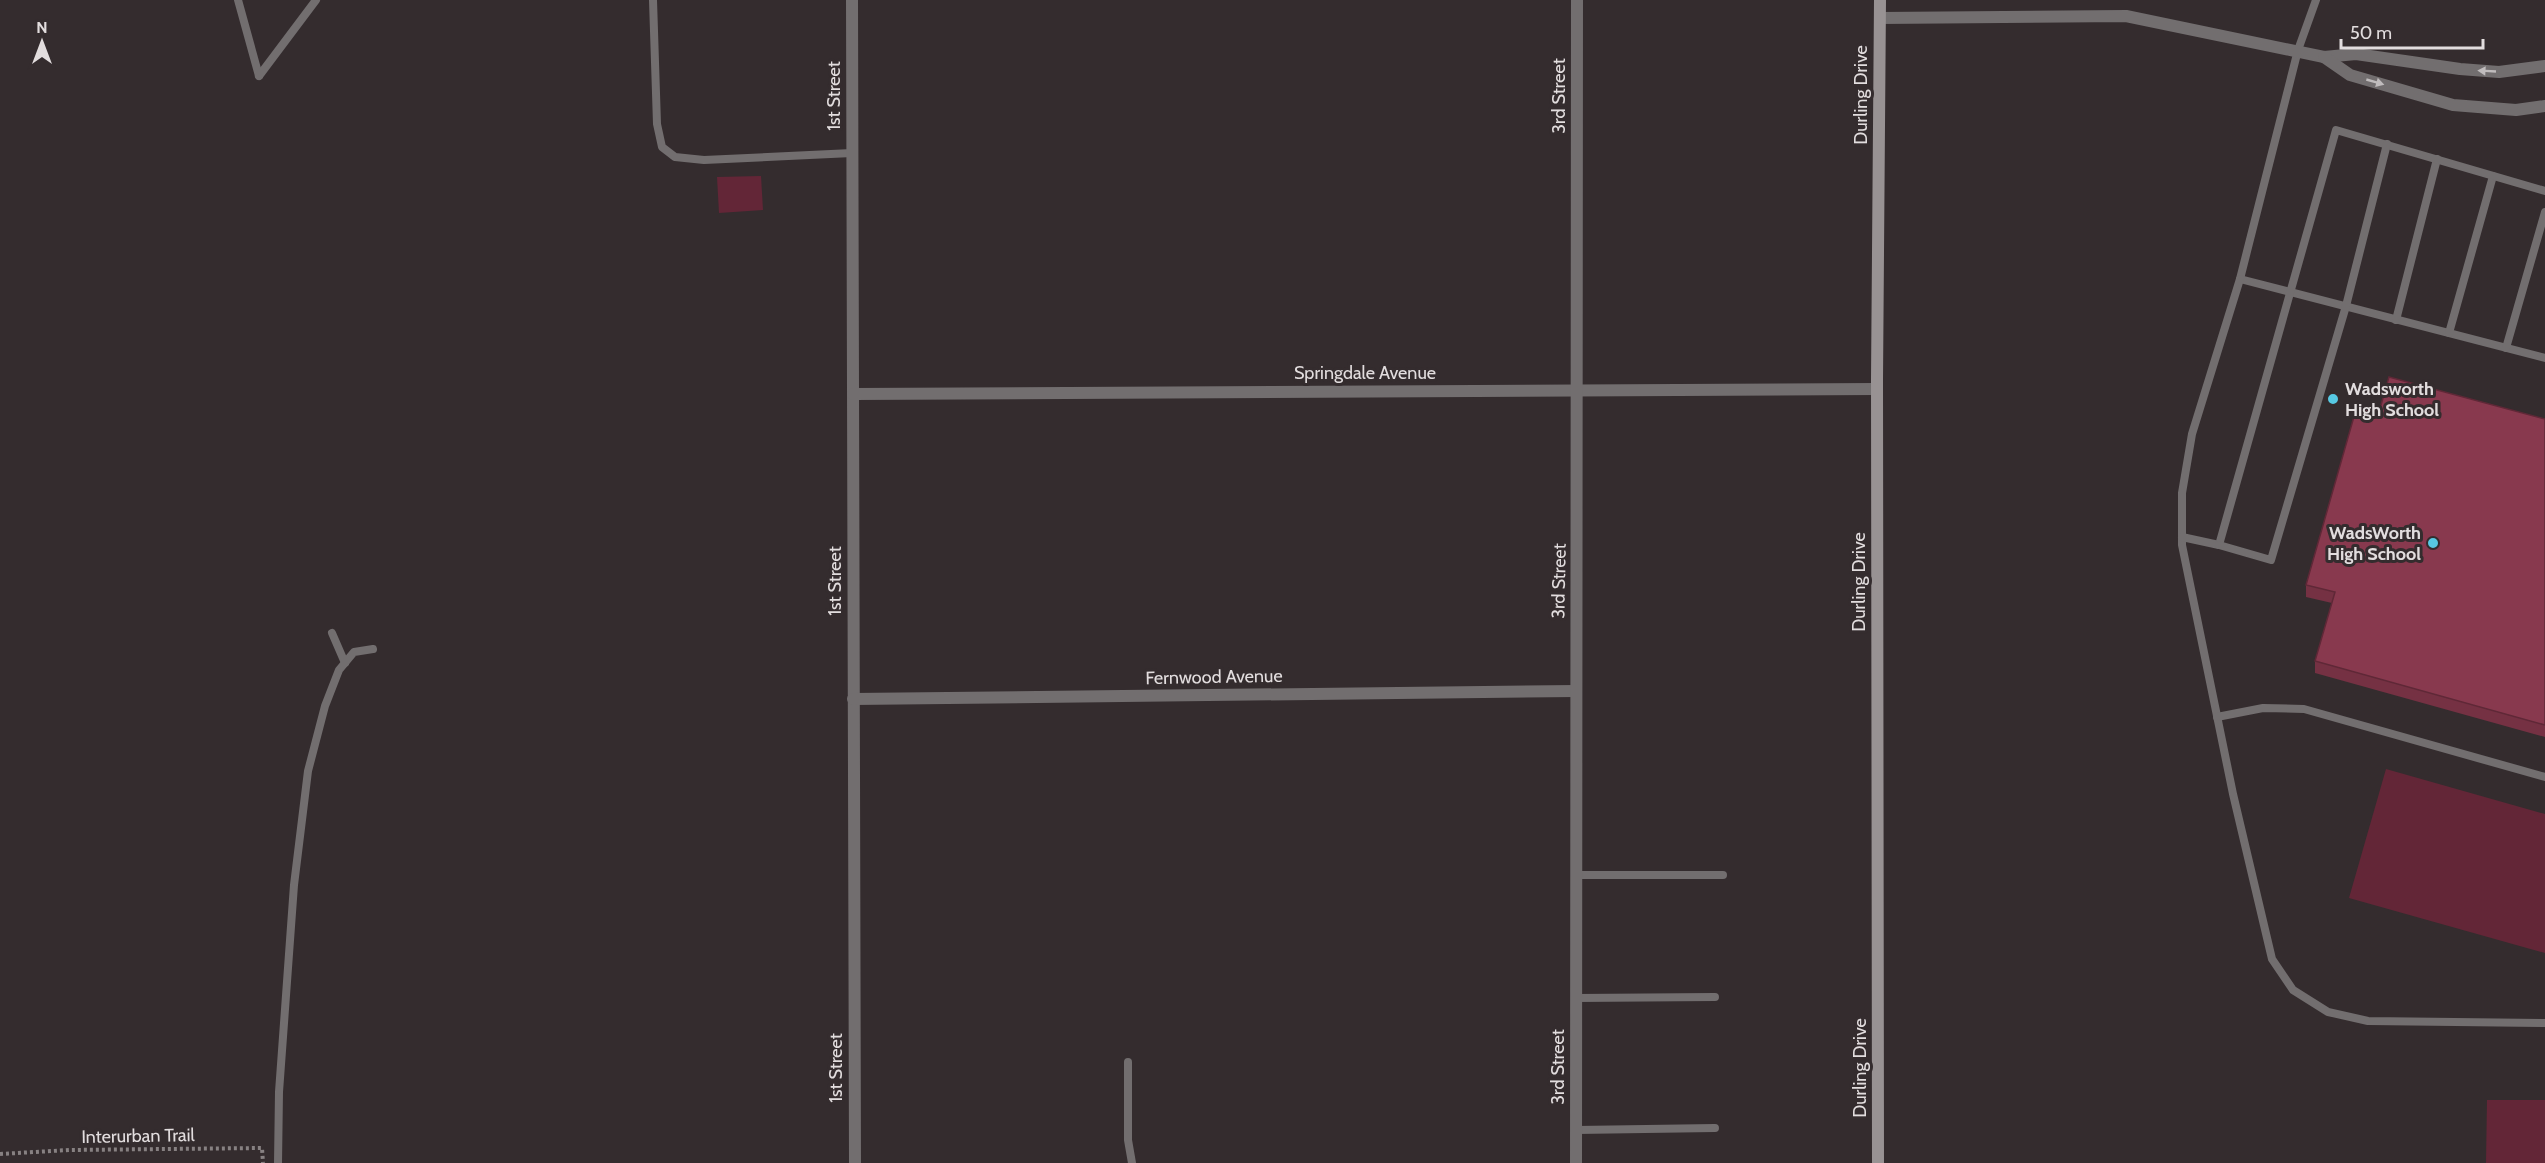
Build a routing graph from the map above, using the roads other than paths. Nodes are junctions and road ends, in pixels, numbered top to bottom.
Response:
1 (238, 0) edge
2 (316, 0) edge
3 (653, 0) edge
4 (852, 0) edge
5 (1577, 0) edge
6 (1880, 0) edge
7 (2316, 0) edge
8 (1880, 18) junction
9 (2298, 50) junction
10 (2324, 57) junction
11 (2545, 66) edge
12 (2545, 106) edge
13 (2387, 144) junction
14 (852, 153) junction
15 (2437, 159) junction
16 (2493, 176) junction
17 (2545, 191) edge
18 (2545, 212) edge
19 (2240, 279) junction
20 (2290, 292) junction
21 (2346, 306) junction
22 (2396, 320) junction
23 (2449, 333) junction
24 (2506, 348) junction
25 (2545, 358) edge
26 (1877, 389) junction
27 (1578, 390) junction
28 (853, 394) junction
29 (2182, 537) junction
30 (2219, 545) junction
31 (332, 633) dead end
32 (373, 649) dead end
33 (345, 663) junction
34 (1576, 692) junction
35 (853, 699) junction
36 (2217, 717) junction
37 (2545, 777) edge
38 (1576, 875) junction
39 (1723, 875) dead end
40 (1715, 997) dead end
41 (1576, 998) junction
42 (2545, 1023) edge
43 (1128, 1062) dead end
44 (1714, 1128) dead end
45 (1576, 1130) junction
46 (278, 1163) edge
47 (855, 1163) edge
48 (1132, 1163) edge
49 (1576, 1163) edge
50 (1878, 1163) edge

1 - 2 lane
3 - 14 lane
4 - 14 street, 1st Street
5 - 27 street, 3rd Street
6 - 8 street, Durling Drive
7 - 9 lane
8 - 9 street
8 - 26 street, Durling Drive
9 - 10 street
9 - 19 lane
11 -> 10 street
10 -> 12 street
13 - 15 lane
13 - 20 lane
13 - 21 lane
14 - 28 street, 1st Street
15 - 16 lane
15 - 22 lane
16 - 17 lane
16 - 23 lane
18 - 24 lane
19 - 20 lane
19 - 29 lane
20 - 21 lane
20 - 30 lane
21 - 22 lane
21 - 30 lane
22 - 23 lane
23 - 24 lane
24 - 25 lane
26 - 27 street, Springdale Avenue
26 - 50 street, Durling Drive
27 - 28 street, Springdale Avenue
27 - 34 street, 3rd Street
28 - 35 street, 1st Street
29 - 30 lane
29 - 36 lane
31 - 33 lane
32 - 33 lane
33 - 46 lane
34 - 35 street, Fernwood Avenue
34 - 38 street, 3rd Street
35 - 47 street, 1st Street
36 - 37 lane
36 - 42 lane
38 - 39 lane
38 - 41 street, 3rd Street
40 - 41 lane
41 - 45 street, 3rd Street
43 - 48 lane
44 - 45 lane
45 - 49 street, 3rd Street

